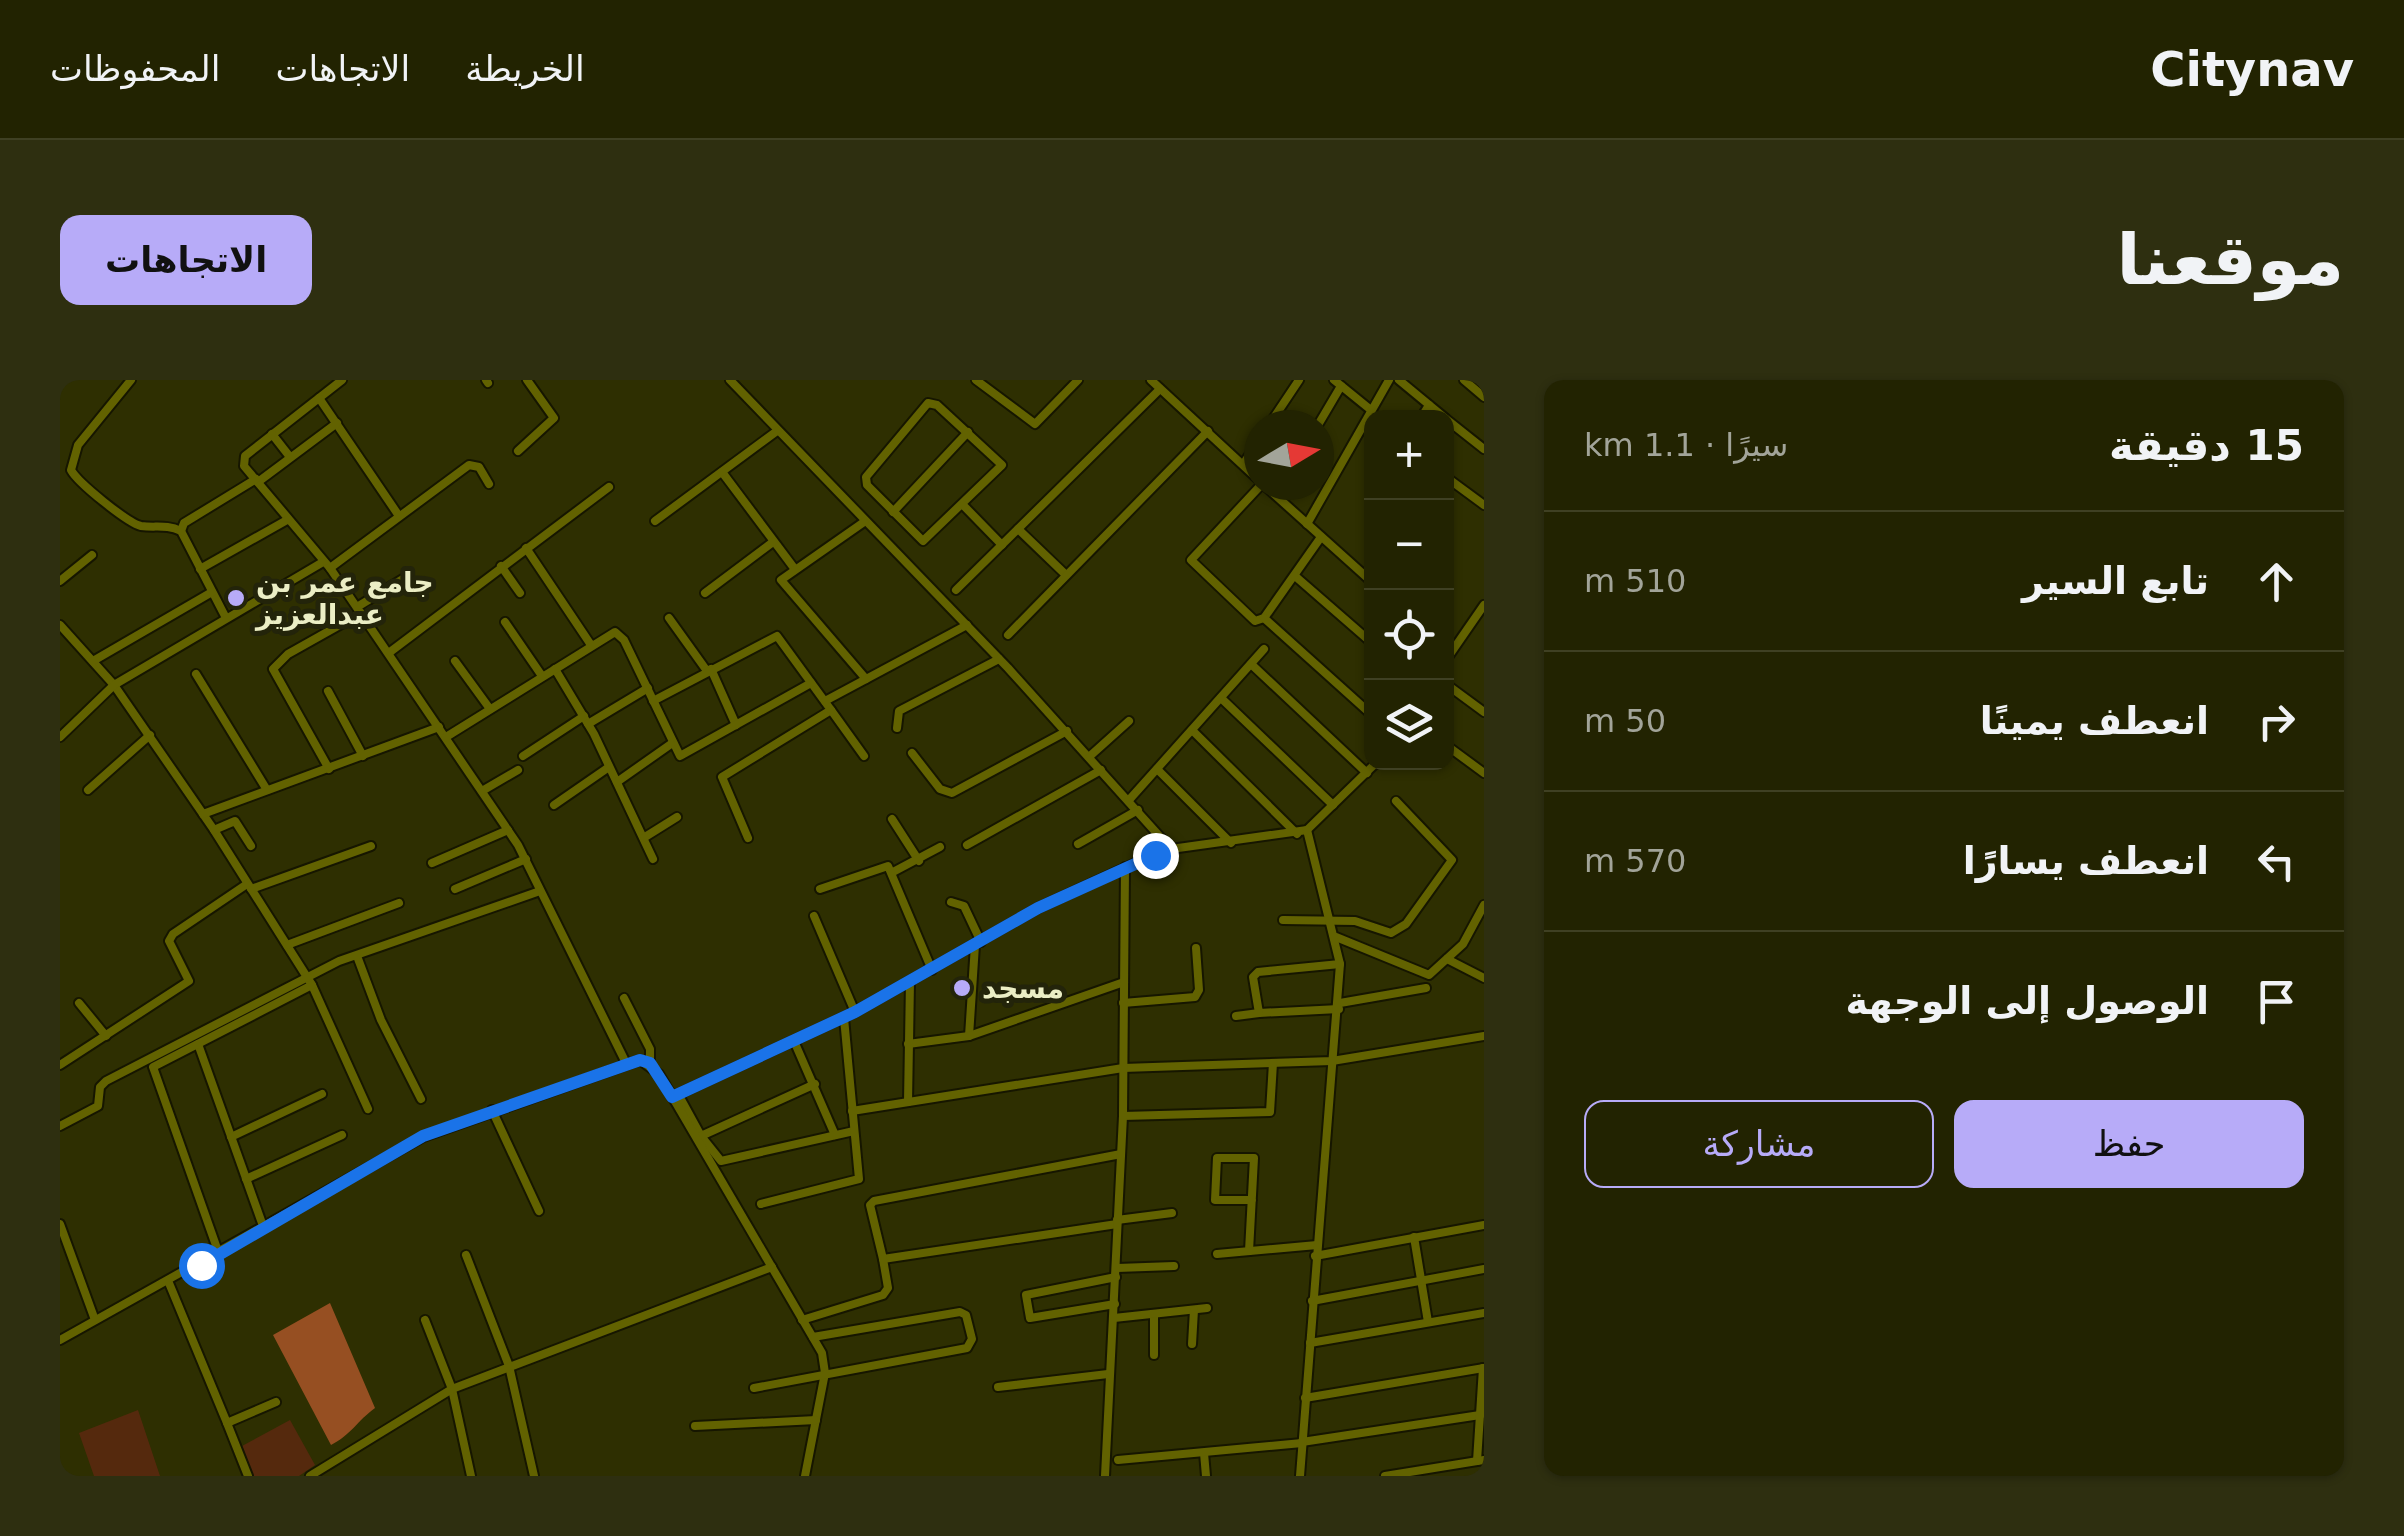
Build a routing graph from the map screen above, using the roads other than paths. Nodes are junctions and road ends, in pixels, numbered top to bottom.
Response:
1 (131, 380) edge
2 (342, 380) edge
3 (527, 380) edge
4 (730, 380) edge
5 (976, 380) edge
6 (1078, 380) edge
7 (1150, 380) edge
8 (1298, 380) edge
9 (1390, 380) edge
10 (1399, 380) edge
11 (1416, 380) edge
12 (1464, 380) edge
13 (1337, 383) edge
14 (1407, 388) junction
15 (1160, 389) junction
16 (1484, 396) edge
17 (319, 398) junction
18 (1429, 405) junction
19 (1279, 410) edge
20 (1325, 410) edge
21 (1371, 410) joint
22 (1426, 410) edge
23 (1436, 410) edge
24 (1364, 422) edge
25 (337, 423) junction
26 (1454, 425) edge
27 (776, 431) junction
28 (1208, 431) junction
29 (968, 432) junction
30 (272, 434) junction
31 (1484, 449) edge
32 (518, 451) dead end
33 (290, 458) junction
34 (1244, 464) edge
35 (722, 472) junction
36 (257, 480) junction
37 (1454, 483) edge
38 (489, 484) dead end
39 (609, 487) dead end
40 (1246, 500) edge
41 (1280, 500) edge
42 (962, 505) junction
43 (1484, 506) edge
44 (893, 512) junction
45 (399, 516) junction
46 (288, 520) junction
47 (655, 521) dead end
48 (864, 522) junction
49 (1307, 524) junction
50 (1018, 529) junction
51 (181, 531) junction
52 (1320, 538) junction
53 (773, 542) junction
54 (1002, 545) junction
55 (526, 548) junction
56 (92, 555) dead end
57 (326, 565) junction
58 (501, 566) junction
59 (794, 568) junction
60 (200, 570) junction
61 (1066, 575) junction
62 (1364, 575) edge
63 (1294, 576) junction
64 (403, 578) dead end
65 (60, 581) edge
66 (956, 590) dead end
67 (212, 592) junction
68 (705, 593) dead end
69 (520, 594) dead end
70 (1484, 605) edge
71 (359, 610) junction
72 (226, 618) junction
73 (669, 618) dead end
74 (1264, 618) junction
75 (1474, 620) junction
76 (505, 622) dead end
77 (60, 625) edge
78 (966, 626) junction
79 (1484, 632) edge
80 (1008, 636) dead end
81 (1364, 636) edge
82 (1454, 641) edge
83 (592, 644) junction
84 (1264, 649) dead end
85 (390, 652) junction
86 (999, 659) junction
87 (93, 661) junction
88 (455, 661) dead end
89 (1250, 664) junction
90 (555, 669) junction
91 (709, 670) junction
92 (196, 674) dead end
93 (542, 676) junction
94 (866, 679) junction
95 (811, 683) junction
96 (114, 685) junction
97 (648, 688) junction
98 (1454, 690) edge
99 (328, 691) dead end
100 (1221, 698) junction
101 (824, 700) junction
102 (653, 701) junction
103 (1364, 708) edge
104 (490, 709) junction
105 (832, 710) junction
106 (1484, 712) edge
107 (586, 720) junction
108 (1129, 722) dead end
109 (736, 725) junction
110 (439, 728) junction
111 (897, 728) dead end
112 (1192, 730) junction
113 (1067, 731) junction
114 (150, 735) junction
115 (60, 736) edge
116 (446, 737) junction
117 (670, 744) junction
118 (1454, 751) edge
119 (912, 754) dead end
120 (364, 756) junction
121 (523, 756) dead end
122 (864, 756) dead end
123 (1090, 756) junction
124 (610, 768) junction
125 (329, 769) junction
126 (1157, 769) junction
127 (518, 770) dead end
128 (1101, 770) junction
129 (1370, 770) edge
130 (1367, 773) junction
131 (1484, 773) edge
132 (617, 782) junction
133 (88, 790) dead end
134 (266, 790) junction
135 (482, 791) junction
136 (1128, 800) junction
137 (1396, 801) dead end
138 (554, 804) dead end
139 (1333, 805) junction
140 (1138, 810) junction
141 (203, 814) junction
142 (677, 817) dead end
143 (892, 818) dead end
144 (214, 830) junction
145 (508, 830) junction
146 (1307, 830) junction
147 (1296, 834) junction
148 (645, 837) junction
149 (748, 838) dead end
150 (1231, 843) junction
151 (1078, 844) dead end
152 (251, 846) dead end
153 (371, 846) dead end
154 (967, 846) dead end
155 (940, 847) dead end
156 (1171, 849) junction
157 (526, 859) junction
158 (653, 859) dead end
159 (919, 862) junction
160 (432, 863) dead end
161 (1125, 867) junction
162 (893, 872) junction
163 (249, 887) junction
164 (455, 889) dead end
165 (820, 889) dead end
166 (540, 891) junction
167 (951, 902) dead end
168 (399, 903) dead end
169 (1484, 905) edge
170 (814, 916) dead end
171 (1332, 919) junction
172 (1284, 920) dead end
173 (1480, 921) edge
174 (1336, 937) junction
175 (978, 944) junction
176 (287, 945) junction
177 (1196, 948) dead end
178 (357, 956) junction
179 (1446, 960) junction
180 (1340, 964) junction
181 (932, 970) junction
182 (1484, 978) edge
183 (309, 981) junction
184 (910, 982) junction
185 (1124, 982) junction
186 (1426, 988) dead end
187 (624, 998) dead end
188 (1124, 1003) junction
189 (80, 1004) dead end
190 (1339, 1006) junction
191 (855, 1012) junction
192 (1259, 1013) junction
193 (1236, 1016) dead end
194 (844, 1018) junction
195 (106, 1036) junction
196 (969, 1036) junction
197 (1484, 1036) edge
198 (794, 1041) junction
199 (198, 1044) junction
200 (908, 1044) junction
201 (1332, 1060) junction
202 (626, 1063) junction
203 (650, 1063) junction
204 (1273, 1063) junction
205 (60, 1065) edge
206 (1123, 1068) junction
207 (815, 1084) junction
208 (322, 1094) dead end
209 (675, 1096) junction
210 (421, 1099) dead end
211 (908, 1102) junction
212 (368, 1109) dead end
213 (492, 1110) junction
214 (852, 1110) junction
215 (1123, 1116) junction
216 (60, 1126) edge
217 (854, 1131) junction
218 (342, 1135) dead end
219 (835, 1135) junction
220 (701, 1136) junction
221 (231, 1137) junction
222 (1122, 1154) junction
223 (246, 1180) junction
224 (1252, 1200) junction
225 (762, 1204) dead end
226 (539, 1211) dead end
227 (1172, 1214) dead end
228 (1118, 1222) junction
229 (60, 1224) edge
230 (1484, 1225) edge
231 (263, 1226) junction
232 (1414, 1237) junction
233 (1317, 1245) junction
234 (1249, 1251) junction
235 (219, 1254) junction
236 (1217, 1254) dead end
237 (466, 1256) dead end
238 (1316, 1256) junction
239 (883, 1259) junction
240 (1174, 1266) dead end
241 (772, 1267) junction
242 (1484, 1269) edge
243 (1116, 1272) junction
244 (1421, 1280) junction
245 (170, 1282) junction
246 (1312, 1301) junction
247 (1116, 1304) junction
248 (1208, 1308) dead end
249 (1194, 1310) junction
250 (1484, 1313) edge
251 (1154, 1314) junction
252 (1114, 1318) junction
253 (95, 1320) junction
254 (425, 1320) dead end
255 (802, 1320) junction
256 (1428, 1322) junction
257 (813, 1337) junction
258 (60, 1340) edge
259 (1310, 1343) junction
260 (1192, 1344) dead end
261 (1154, 1355) dead end
262 (509, 1366) junction
263 (1484, 1368) edge
264 (825, 1373) junction
265 (1108, 1374) junction
266 (998, 1387) dead end
267 (754, 1388) dead end
268 (452, 1389) junction
269 (1305, 1398) junction
270 (276, 1402) dead end
271 (1480, 1415) junction
272 (816, 1420) junction
273 (227, 1422) junction
274 (695, 1426) dead end
275 (1302, 1443) junction
276 (1204, 1453) junction
277 (1118, 1460) dead end
278 (1481, 1460) edge
279 (248, 1476) edge
280 (310, 1476) edge
281 (471, 1476) edge
282 (534, 1476) edge
283 (805, 1476) edge
284 (1105, 1476) edge
285 (1206, 1476) edge
286 (1300, 1476) edge
287 (1385, 1476) edge

1 - 51 street
2 - 17 street
3 - 32 street
4 - 27 street
5 - 6 street
7 - 15 street
8 - 19 street
9 - 21 street
10 - 14 street
11 - 14 street
12 - 16 street
13 - 20 street
13 - 21 street
14 - 18 street
15 - 28 street
15 - 50 street
17 - 25 street
17 - 30 street
18 - 22 street
18 - 23 street
24 - 49 street
25 - 33 street
25 - 45 street
26 - 31 street
27 - 35 street
27 - 48 street
28 - 34 street
28 - 61 street
29 - 42 street
29 - 44 street
29 - 44 street
30 - 33 street
30 - 36 street
33 - 36 street
35 - 47 street
35 - 53 street
36 - 46 street
36 - 51 street
37 - 43 street
38 - 45 street
39 - 55 street
40 - 74 street
41 - 49 street
42 - 44 street
42 - 54 street
45 - 57 street
46 - 57 street
46 - 60 street
48 - 59 street
48 - 78 street
49 - 52 street
50 - 54 street
50 - 61 street
51 - 60 street
52 - 62 street
52 - 63 street
53 - 59 street
53 - 68 street
54 - 66 street
55 - 58 street
55 - 83 street
56 - 65 street
57 - 71 street
57 - 72 street
58 - 69 street
58 - 85 street
59 - 94 street
60 - 67 street
61 - 80 street
63 - 74 street
63 - 81 street
64 - 71 street
67 - 72 street
67 - 87 street
70 - 75 street
71 - 85 street
71 - 125 street
72 - 96 street
73 - 91 street
74 - 103 street
75 - 79 street
75 - 82 street
76 - 93 street
77 - 87 street
78 - 86 street
78 - 94 street
83 - 90 street
83 - 97 street
84 - 89 street
85 - 110 street
86 - 111 street
86 - 113 street
87 - 96 street
88 - 104 street
89 - 100 street
89 - 130 street
90 - 93 street
90 - 107 street
91 - 95 street
91 - 102 street
91 - 109 street
92 - 134 street
93 - 104 street
94 - 101 street
95 - 101 street
95 - 109 street
96 - 114 street
96 - 115 street
97 - 102 street
97 - 107 street
98 - 106 street
99 - 120 street
100 - 112 street
100 - 139 street
101 - 105 street
102 - 117 street
104 - 116 street
105 - 122 street
105 - 149 street
107 - 121 street
107 - 124 street
108 - 123 street
109 - 117 street
110 - 116 street
110 - 120 street
112 - 126 street
112 - 147 street
113 - 119 street
113 - 123 street
114 - 133 street
114 - 141 street
116 - 135 street
117 - 132 street
118 - 131 street
120 - 125 street
123 - 128 street
124 - 132 street
124 - 138 street
125 - 134 street
126 - 136 street
126 - 150 street
127 - 135 street
128 - 136 street
128 - 154 street
129 - 130 street
130 - 139 street
132 - 148 street
134 - 141 street
135 - 145 street
136 - 140 street
137 - 171 street
139 - 146 street
140 - 151 street
140 - 156 street
141 - 144 street
142 - 148 street
143 - 159 street
144 - 152 street
144 - 163 street
145 - 157 street
145 - 160 street
146 - 147 street
146 - 171 street
147 - 150 street
148 - 158 street
150 - 156 street
153 - 163 street
155 - 159 street
156 - 161 street
157 - 164 street
157 - 166 street
159 - 162 street
161 - 175 street
161 - 185 street
162 - 165 street
162 - 181 street
163 - 176 street
163 - 195 street
166 - 178 street
166 - 202 street
167 - 175 street
168 - 176 street
169 - 173 street
170 - 191 street
171 - 172 street
171 - 174 street
173 - 179 street
174 - 179 street
174 - 180 street
175 - 181 street
175 - 196 street
176 - 183 street
177 - 188 street
178 - 183 street
178 - 210 street
179 - 182 street
180 - 190 street
180 - 192 street
181 - 184 street
183 - 199 street
183 - 212 street
183 - 216 street
184 - 191 street
184 - 200 street
185 - 188 street
185 - 196 street
186 - 190 street
187 - 203 street
188 - 206 street
189 - 195 street
190 - 192 street
190 - 201 street
191 - 194 street
192 - 193 street
194 - 198 street
194 - 214 street
195 - 205 street
196 - 200 street
197 - 201 street
198 - 207 street
198 - 209 street
199 - 221 street
199 - 235 street
200 - 211 street
201 - 204 street
201 - 233 street
202 - 203 street
202 - 213 street
203 - 209 street
204 - 206 street
204 - 215 street
206 - 211 street
206 - 215 street
207 - 219 street
207 - 220 street
208 - 221 street
209 - 220 street
209 - 241 street
211 - 214 street
213 - 226 street
213 - 231 street
214 - 217 street
215 - 222 street
217 - 219 street
217 - 225 street
218 - 223 street
219 - 220 street
221 - 223 street
222 - 228 street
222 - 239 street
223 - 231 street
224 - 224 street
224 - 234 street
227 - 228 street
228 - 239 street
228 - 243 street
229 - 253 street
230 - 232 street
231 - 235 street
232 - 238 street
232 - 244 street
233 - 234 street
233 - 238 street
234 - 236 street
235 - 245 street
237 - 262 street
238 - 246 street
239 - 255 street
240 - 243 street
241 - 255 street
241 - 262 street
242 - 244 street
243 - 247 street
243 - 247 street
244 - 246 street
244 - 256 street
245 - 253 street
245 - 273 street
246 - 259 street
247 - 252 street
248 - 249 street
249 - 251 street
249 - 260 street
250 - 256 street
251 - 252 street
251 - 261 street
252 - 265 street
253 - 258 street
254 - 268 street
255 - 257 street
256 - 259 street
257 - 264 street
257 - 264 street
259 - 269 street
262 - 268 street
262 - 282 street
263 - 269 street
263 - 271 street
264 - 267 street
264 - 272 street
265 - 266 street
265 - 284 street
268 - 280 street
268 - 281 street
269 - 275 street
270 - 273 street
271 - 275 street
271 - 278 street
272 - 274 street
272 - 283 street
273 - 279 street
275 - 276 street
275 - 286 street
276 - 277 street
276 - 285 street
278 - 287 street

